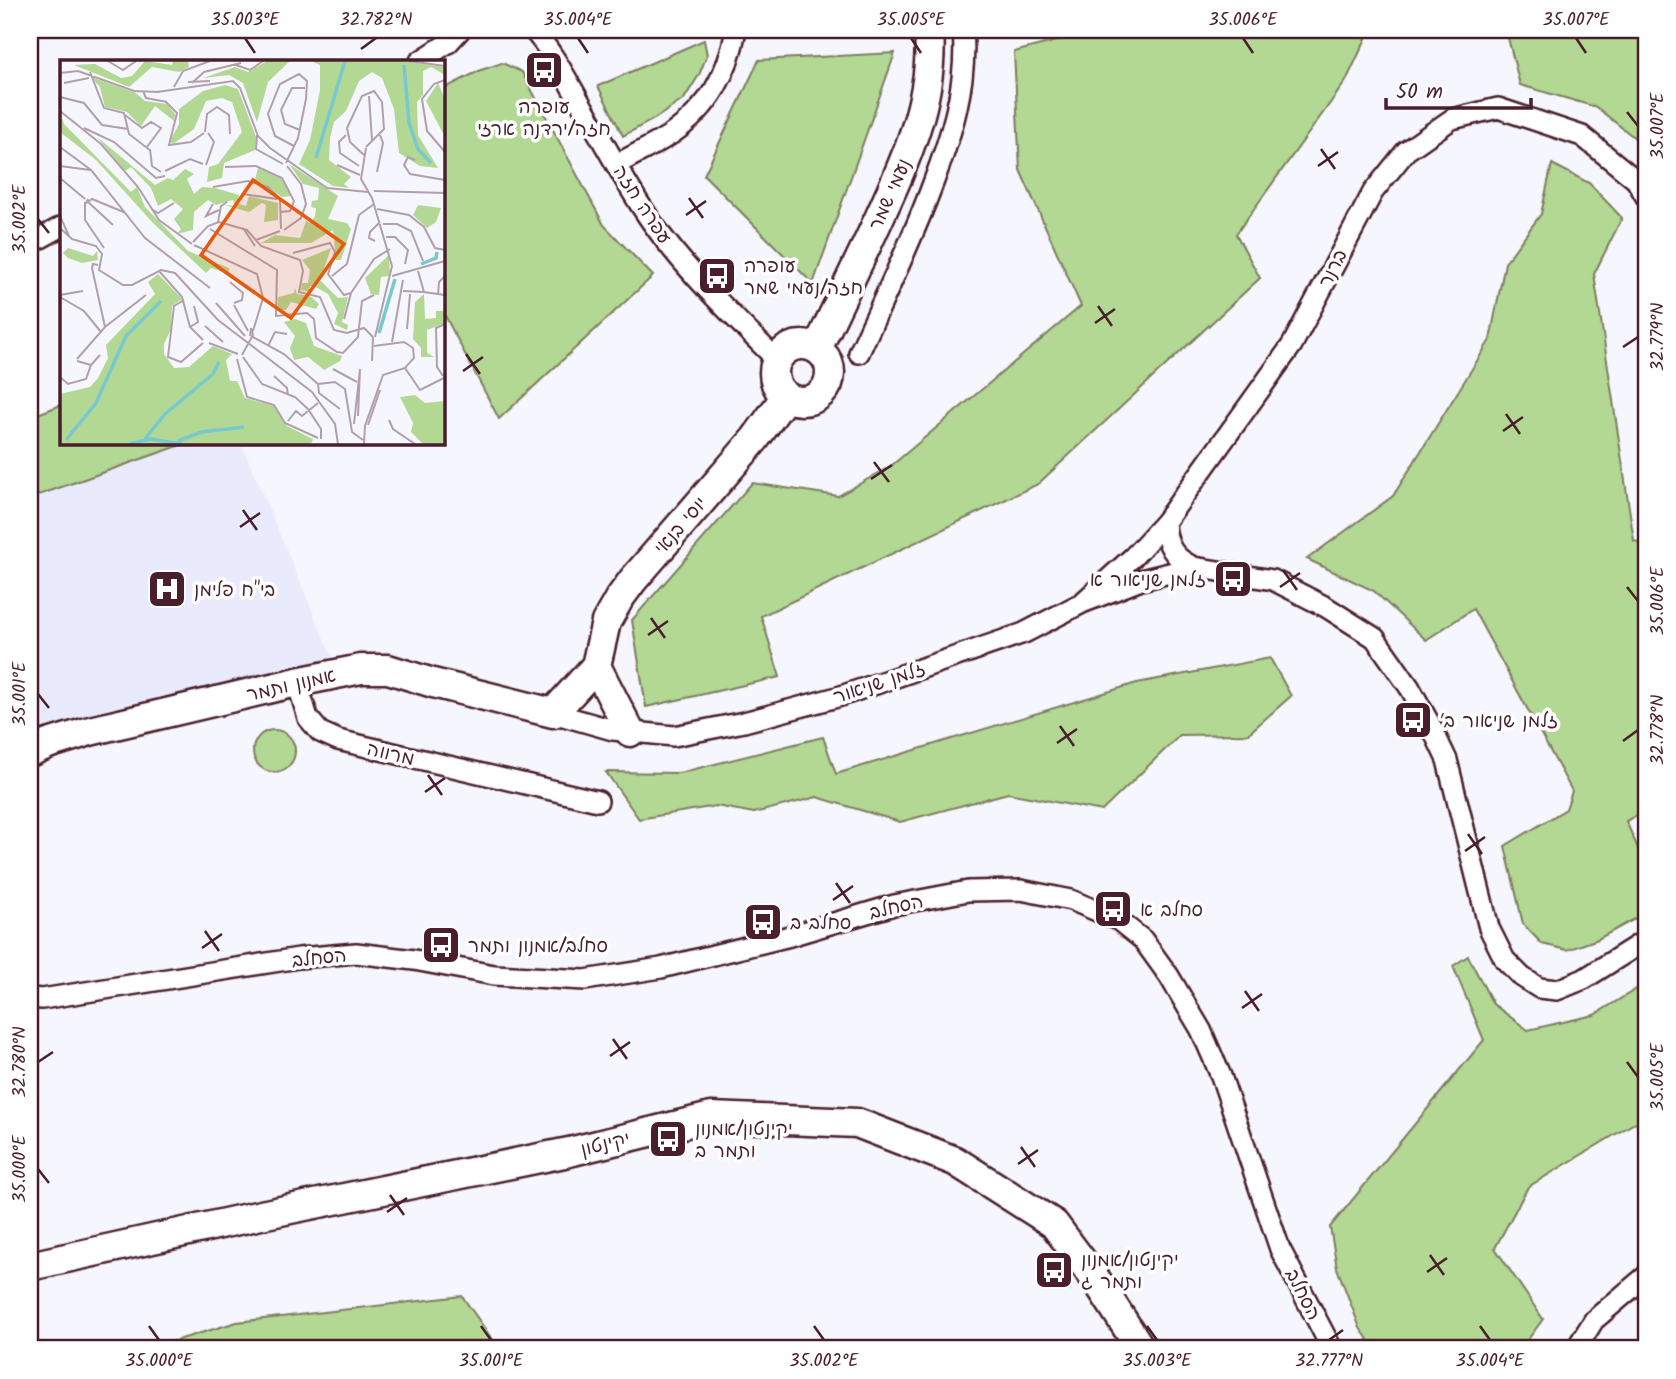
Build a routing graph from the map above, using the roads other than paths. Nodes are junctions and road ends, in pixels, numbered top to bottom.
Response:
1 (460, 30) edge
2 (533, 30) edge
3 (736, 30) edge
4 (929, 30) edge
5 (963, 30) edge
6 (422, 60) edge
7 (617, 165) junction
8 (1646, 197) edge
9 (60, 229) edge
10 (30, 244) edge
11 (817, 349) junction
12 (859, 353) dead end
13 (776, 360) junction
14 (786, 396) junction
15 (1165, 522) junction
16 (1194, 567) junction
17 (1082, 603) junction
18 (596, 666) junction
19 (297, 682) junction
20 (553, 713) junction
21 (630, 732) junction
22 (30, 752) edge
23 (598, 802) dead end
24 (1646, 940) edge
25 (30, 998) edge
26 (30, 1266) edge
27 (1646, 1276) edge
28 (1140, 1349) edge
29 (1332, 1349) edge
30 (1576, 1349) edge

1 - 6 street
2 - 7 street, עפרה חזה
3 - 7 street
4 - 11 street, נעמי שמר
5 - 12 street
7 - 13 street, עפרה חזה
8 - 15 street, ברנר
9 - 10 street
11 - 13 street
11 - 14 street
13 - 14 street
14 - 18 street, יוסי בנאי
15 - 16 street
15 - 17 street, ברנר
16 - 17 street, זלמן שניאור
16 - 24 street, זלמן שניאור
17 - 21 street, זלמן שניאור
18 - 20 street, יוסי בנאי
18 - 21 street
19 - 20 street, אמנון ותמר
19 - 22 street, אמנון ותמר
19 - 23 street, מרווה
20 - 21 street, זלמן שניאור
25 - 29 street, הסחלב
26 - 28 street, יקינטון
27 - 30 street

